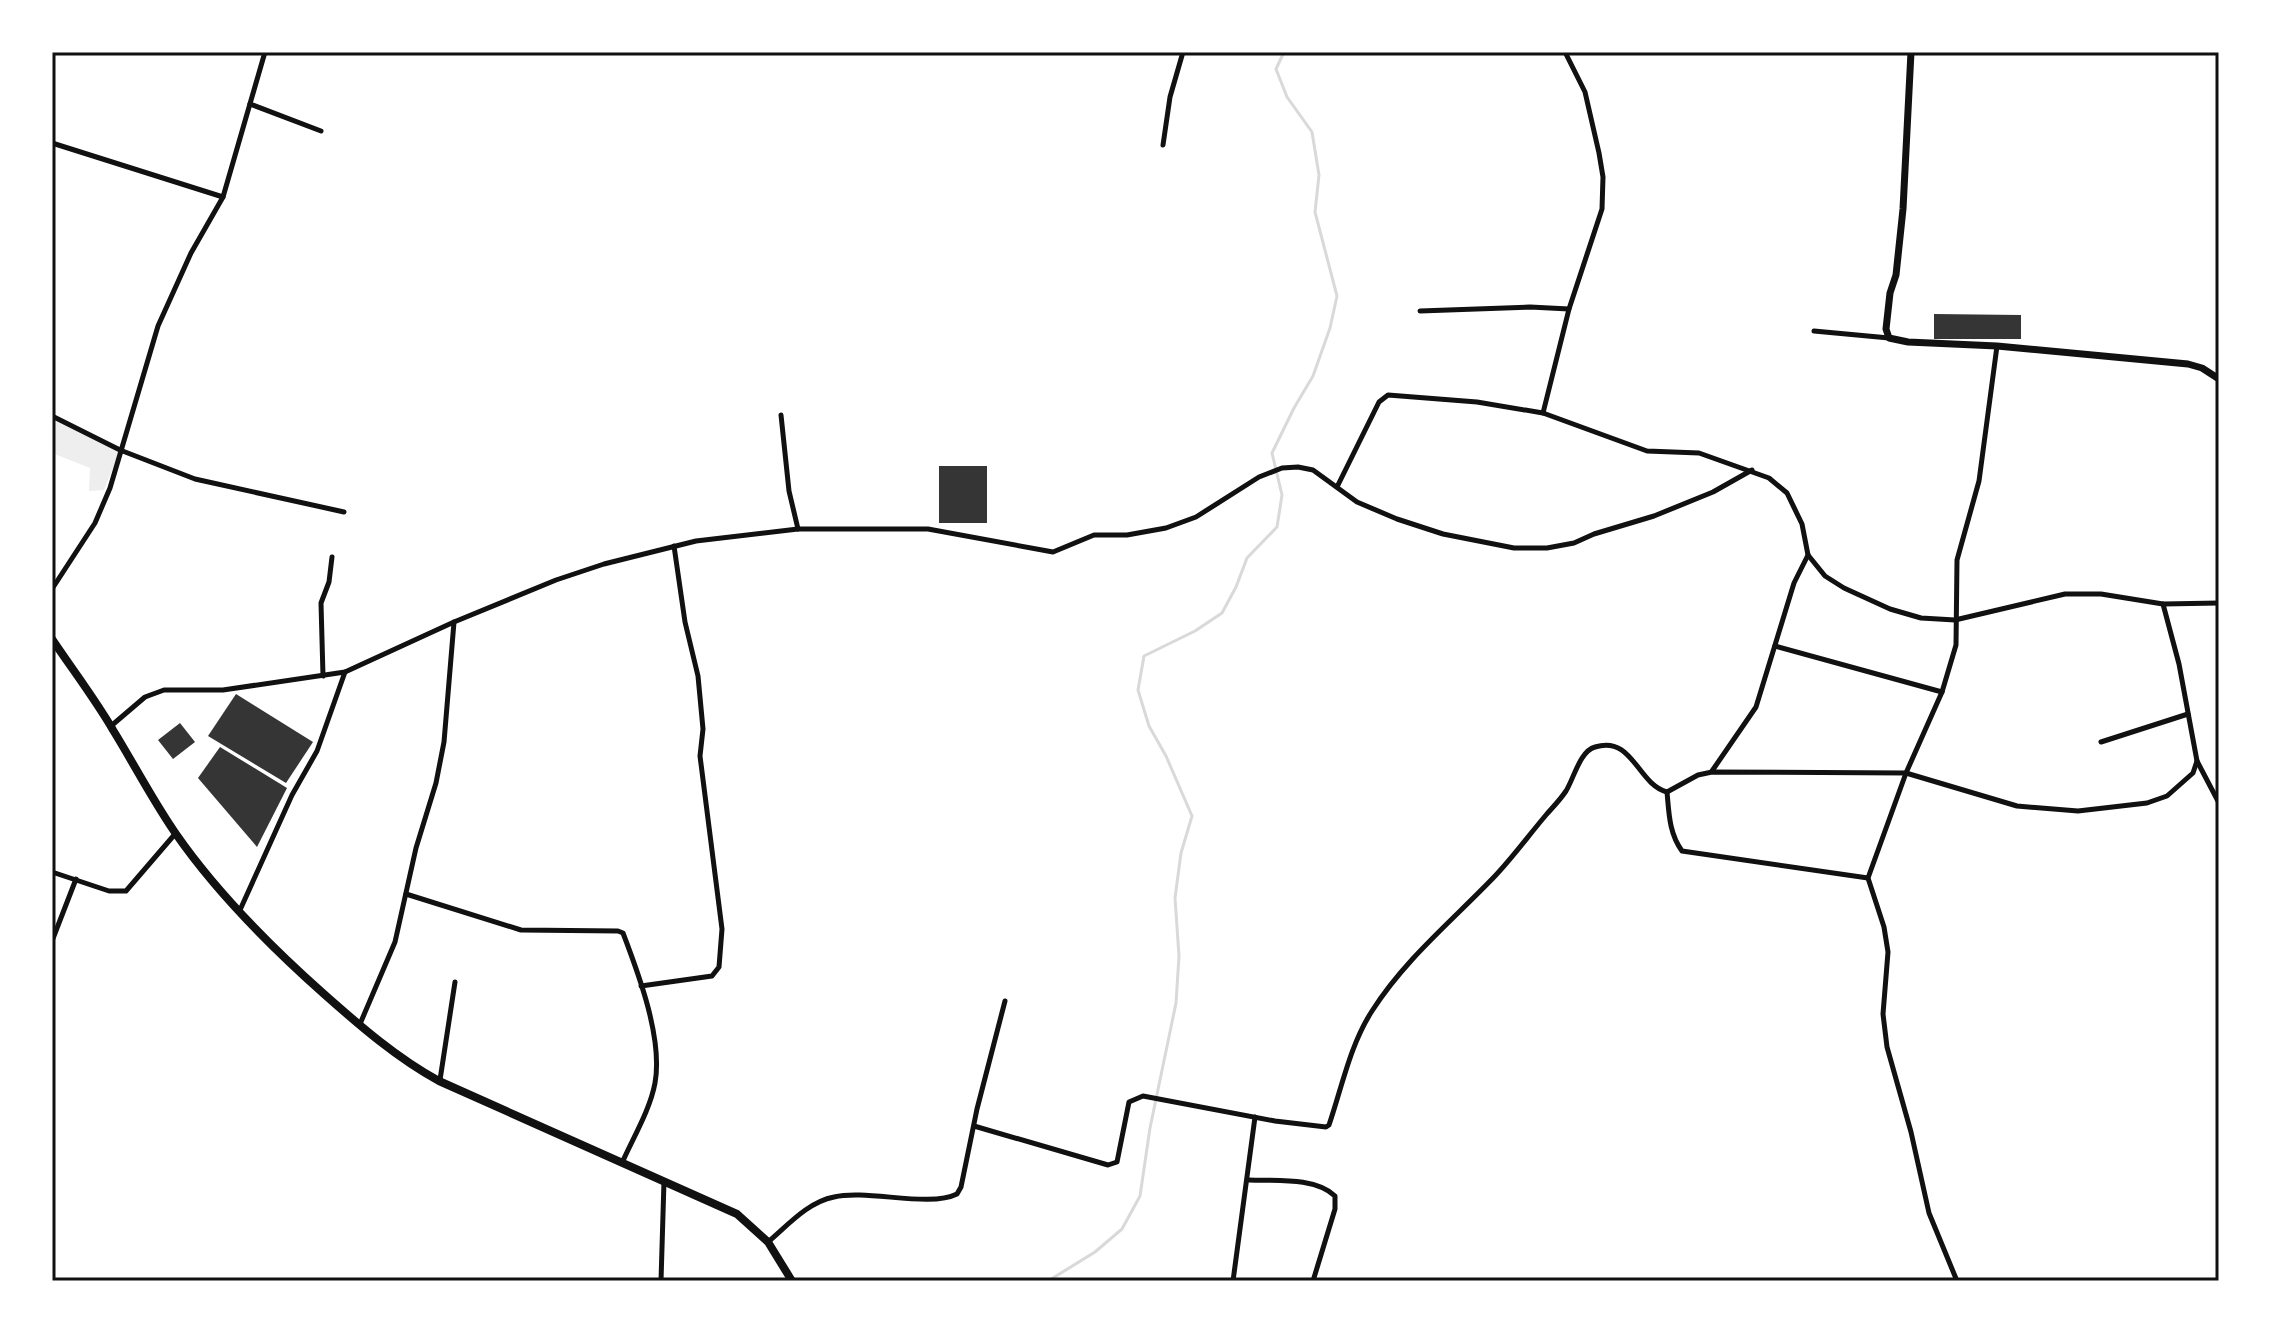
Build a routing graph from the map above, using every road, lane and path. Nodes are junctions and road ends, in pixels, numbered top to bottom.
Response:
1 (265, 52) edge
2 (1183, 52) edge
3 (1565, 52) edge
4 (1911, 52) edge
5 (250, 104) junction
6 (321, 131) dead end
7 (52, 143) edge
8 (1163, 145) dead end
9 (223, 197) junction
10 (1569, 309) junction
11 (1420, 311) dead end
12 (1814, 331) dead end
13 (1889, 338) junction
14 (1997, 346) junction
15 (2219, 379) edge
16 (1543, 413) junction
17 (781, 415) dead end
18 (52, 416) edge
19 (120, 450) junction
20 (1752, 470) junction
21 (1337, 487) junction
22 (344, 512) dead end
23 (798, 529) junction
24 (674, 546) junction
25 (1808, 555) junction
26 (332, 557) dead end
27 (52, 589) edge
28 (2219, 603) edge
29 (2163, 604) junction
30 (1955, 620) junction
31 (454, 622) junction
32 (52, 639) edge
33 (1775, 646) junction
34 (345, 672) junction
35 (323, 676) junction
36 (1942, 692) junction
37 (2188, 714) junction
38 (111, 726) junction
39 (2101, 742) dead end
40 (2197, 761) junction
41 (1712, 772) junction
42 (1906, 773) junction
43 (1667, 792) junction
44 (2219, 803) edge
45 (175, 834) junction
46 (52, 872) edge
47 (1868, 878) junction
48 (76, 879) junction
49 (406, 894) junction
50 (239, 911) junction
51 (55, 923) edge
52 (52, 941) edge
53 (455, 982) dead end
54 (641, 986) junction
55 (1005, 1001) dead end
56 (359, 1025) junction
57 (439, 1081) junction
58 (1255, 1117) junction
59 (974, 1126) junction
60 (621, 1164) junction
61 (664, 1180) junction
62 (1249, 1180) junction
63 (768, 1242) junction
64 (661, 1281) edge
65 (792, 1281) edge
66 (1233, 1281) edge
67 (1313, 1281) edge
68 (1957, 1281) edge

1 - 5 street
2 - 8 street
3 - 10 street
4 - 13 street
5 - 6 street
5 - 9 street
7 - 9 street
9 - 19 street
10 - 11 street
10 - 16 street
12 - 13 street
13 - 14 street
14 - 15 street
14 - 30 street
16 - 20 street
16 - 21 street
17 - 23 street
18 - 19 street
19 - 22 street
19 - 27 street
20 - 21 street
20 - 25 street
21 - 23 street
23 - 24 street
24 - 31 street
24 - 54 street
25 - 30 street
25 - 33 street
26 - 35 street
28 - 29 street
29 - 30 street
29 - 37 street
30 - 36 street
31 - 34 street
31 - 49 street
32 - 38 main road
33 - 36 street
33 - 41 street
34 - 35 street
34 - 50 street
35 - 38 street
36 - 42 street
37 - 39 street
37 - 40 street
38 - 45 main road
40 - 42 street
40 - 44 street
41 - 42 street
41 - 43 street
42 - 47 street
43 - 47 street
43 - 58 street
45 - 48 street
45 - 50 main road
46 - 48 street
47 - 68 street
48 - 51 street
49 - 54 street
49 - 56 street
50 - 56 main road
51 - 52 street
53 - 57 street
54 - 60 street
55 - 59 street
56 - 57 main road
57 - 60 main road
58 - 59 street
58 - 62 street
59 - 63 street
60 - 61 main road
61 - 63 main road
61 - 64 street
62 - 66 street
62 - 67 street
63 - 65 main road

